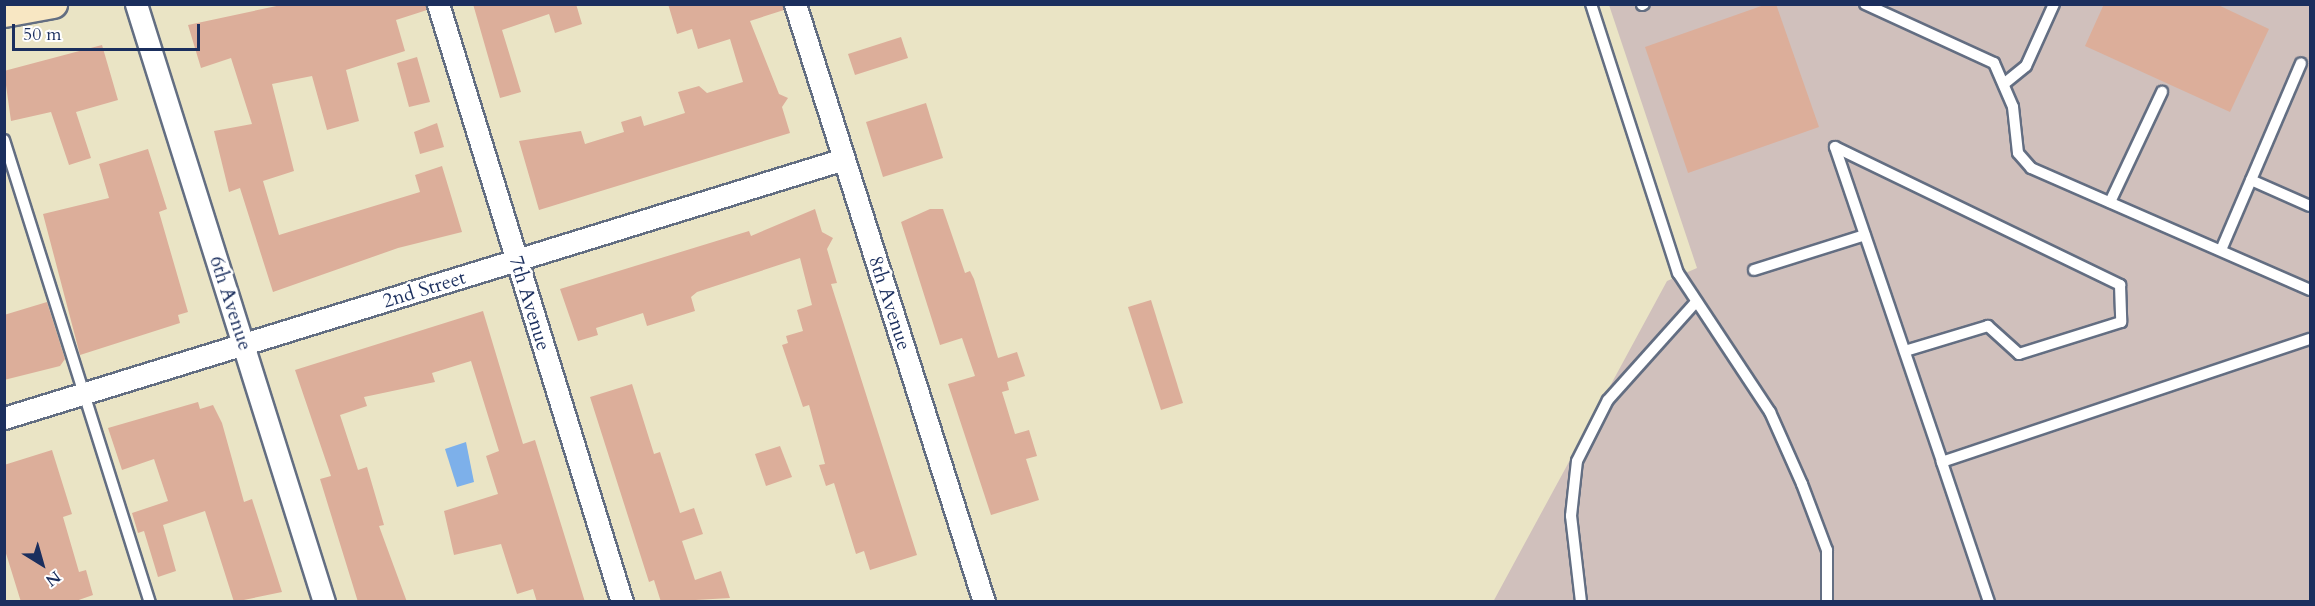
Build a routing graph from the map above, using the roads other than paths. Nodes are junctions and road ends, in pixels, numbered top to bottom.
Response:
1 (53, 4) edge
2 (136, 4) edge
3 (438, 4) edge
4 (795, 4) edge
5 (1592, 4) edge
6 (1865, 4) edge
7 (2054, 4) edge
8 (4, 13) edge
9 (2301, 63) dead end
10 (2005, 83) junction
11 (2162, 92) dead end
12 (4, 140) edge
13 (844, 159) junction
14 (2251, 180) junction
15 (2110, 202) junction
16 (2310, 206) edge
17 (1865, 235) junction
18 (2221, 250) junction
19 (517, 261) junction
20 (1754, 270) dead end
21 (2310, 290) edge
22 (1696, 302) junction
23 (2310, 339) edge
24 (244, 345) junction
25 (1905, 351) junction
26 (84, 394) junction
27 (4, 418) edge
28 (1942, 462) junction
29 (150, 602) edge
30 (324, 602) edge
31 (622, 602) edge
32 (984, 602) edge
33 (1581, 602) edge
34 (1827, 602) edge
35 (1989, 602) edge

1 - 8 street
2 - 24 street, 6th Avenue
3 - 19 street, 7th Avenue
4 - 13 street, 8th Avenue
5 - 22 lane
6 - 10 lane
7 - 10 lane
9 - 14 lane
10 - 15 lane
11 - 15 lane
12 - 26 lane
13 - 19 street, 2nd Street
13 - 32 street, 8th Avenue
14 - 16 lane
14 - 18 lane
15 - 18 lane
17 - 20 lane
17 - 25 lane
17 - 25 lane
18 - 21 lane
19 - 24 street, 2nd Street
19 - 31 street, 7th Avenue
22 - 33 lane
22 - 34 lane
23 - 28 lane
24 - 26 street, 2nd Street
24 - 30 street, 6th Avenue
25 - 28 lane
26 - 27 street, 2nd Street
26 - 29 lane
28 - 35 lane

